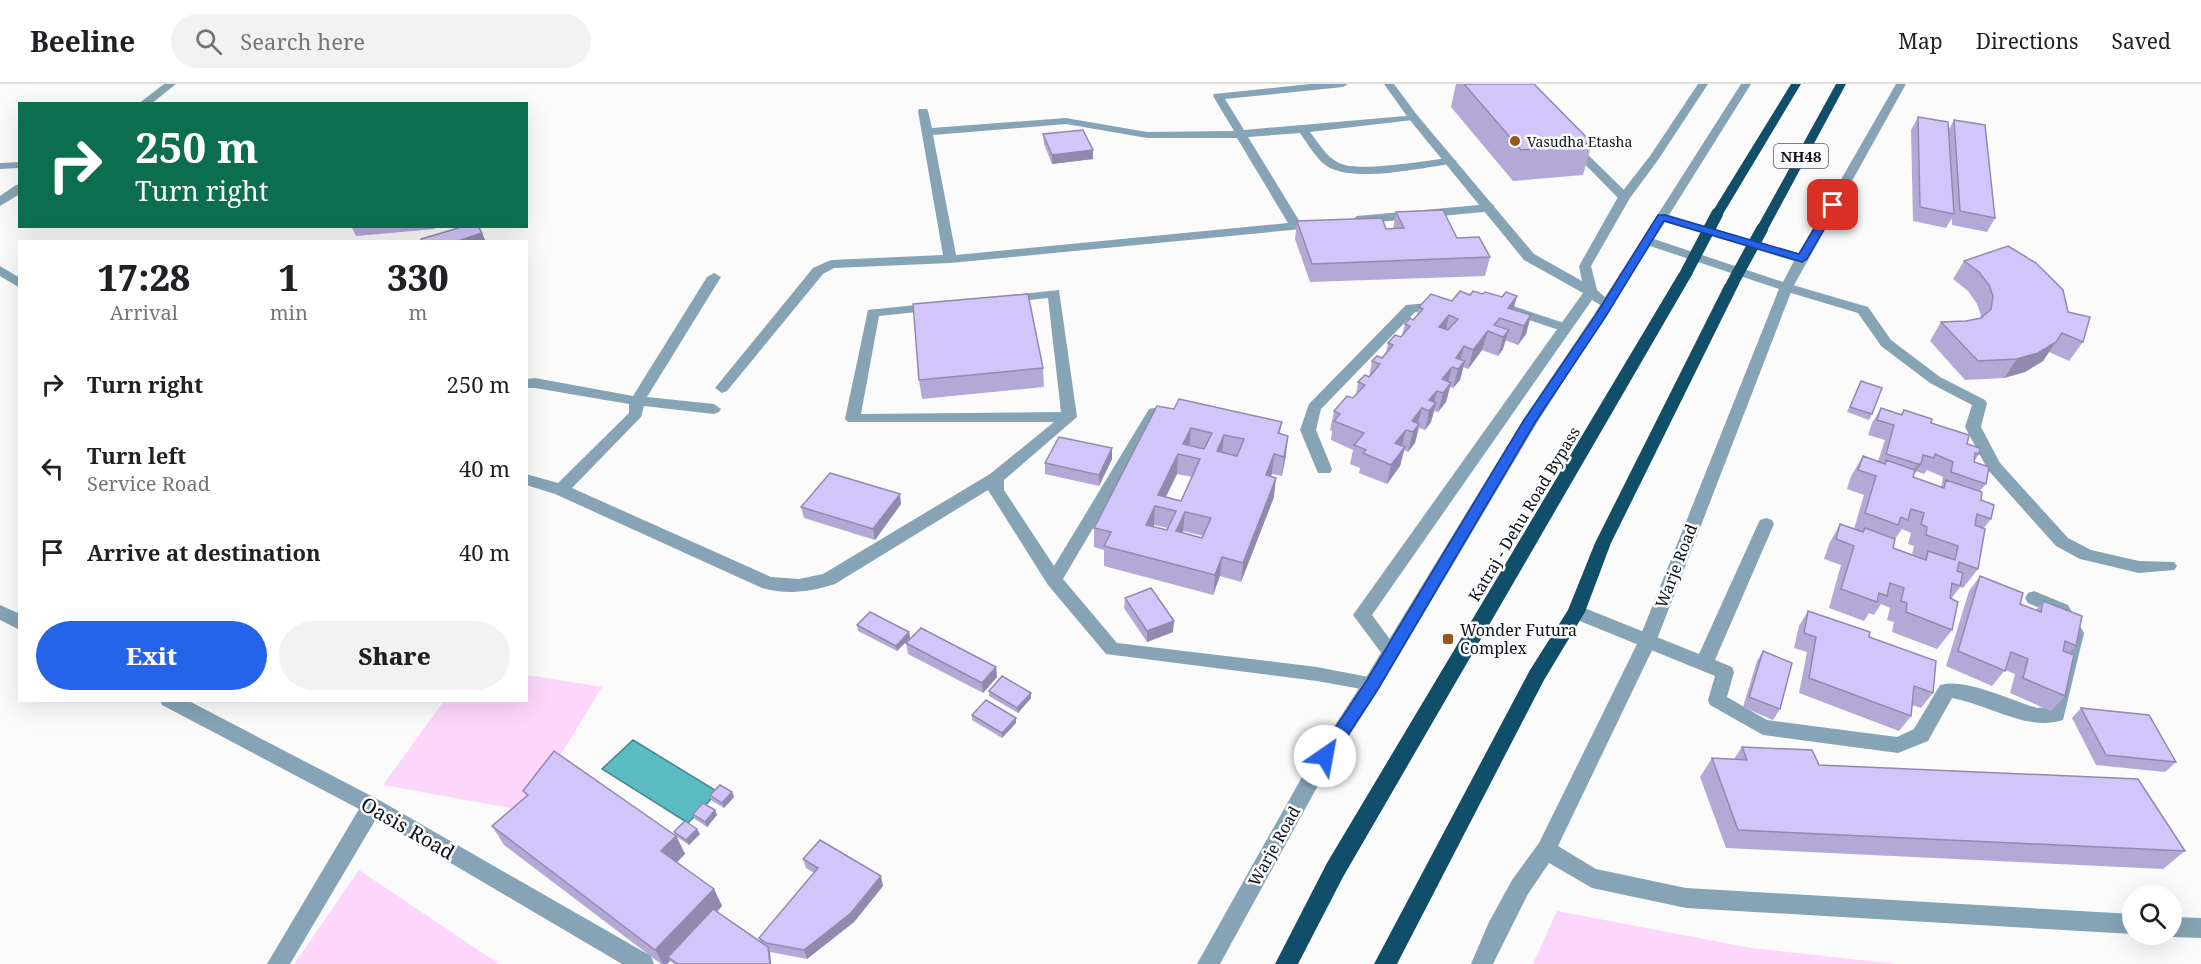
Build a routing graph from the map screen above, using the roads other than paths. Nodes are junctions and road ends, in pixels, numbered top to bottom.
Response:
1 (171, 84) edge
2 (1343, 84) edge
3 (1389, 84) edge
4 (1702, 84) edge
5 (1746, 84) edge
6 (1796, 84) edge
7 (1841, 84) edge
8 (1901, 84) edge
9 (146, 102) edge
10 (923, 111) dead end
11 (1413, 117) junction
12 (1303, 129) junction
13 (927, 132) junction
14 (1240, 134) junction
15 (1567, 140) edge
16 (1451, 161) junction
17 (18, 165) edge
18 (0, 166) edge
19 (18, 189) edge
20 (1624, 198) junction
21 (0, 202) edge
22 (1490, 208) junction
23 (1661, 217) junction
24 (1296, 226) junction
25 (1646, 241) junction
26 (950, 259) junction
27 (1802, 259) junction
28 (0, 270) edge
29 (714, 277) dead end
30 (18, 283) edge
31 (1786, 287) junction
32 (1591, 292) junction
33 (1451, 305) edge
34 (1607, 305) junction
35 (1493, 307) edge
36 (1565, 328) junction
37 (528, 384) edge
38 (722, 388) dead end
39 (637, 401) junction
40 (714, 409) dead end
41 (1069, 417) junction
42 (1187, 419) edge
43 (1324, 469) dead end
44 (996, 478) junction
45 (528, 480) edge
46 (561, 490) junction
47 (1766, 524) dead end
48 (2168, 566) dead end
49 (1054, 580) junction
50 (2034, 598) dead end
51 (1576, 612) junction
52 (1647, 642) junction
53 (1391, 653) junction
54 (1704, 664) junction
55 (1372, 684) junction
56 (173, 702) edge
57 (372, 806) junction
58 (1546, 850) junction
59 (2122, 923) edge
60 (2182, 927) edge
61 (2201, 928) edge
62 (278, 964) edge
63 (643, 964) edge
64 (1208, 964) edge
65 (1286, 964) edge
66 (1385, 964) edge
67 (1482, 964) edge

1 - 9 street
2 - 14 street
3 - 11 street
4 - 20 street
5 - 23 street, Warje Road
6 - 65 highway, Katraj - Dehu Road Bypass / NH48, bridge
7 - 51 highway, NH48, bridge
8 - 27 street, Warje Road
10 - 13 street
11 - 12 street
11 - 16 street
12 - 14 street
12 - 16 street
13 - 14 street
13 - 26 street
14 - 24 street
15 - 20 street
16 - 22 street
17 - 18 street
19 - 21 street
20 - 32 street
22 - 24 street
22 - 32 street
23 - 25 street, Warje Road
23 - 27 street
24 - 26 street
25 - 31 street
25 - 34 street, Warje Road
26 - 38 street
27 - 31 street, Warje Road
28 - 30 street
29 - 39 street
31 - 48 street
31 - 52 street, Warje Road
32 - 34 street
32 - 36 street
33 - 43 street
34 - 53 street, Warje Road
35 - 36 street
36 - 53 street
37 - 39 street
39 - 40 street
39 - 46 street
41 - 41 street
41 - 44 street
42 - 49 street
44 - 46 street
44 - 49 street
45 - 46 street
47 - 54 street
49 - 55 street
50 - 54 street
51 - 52 street
51 - 66 highway, NH48
52 - 54 street
52 - 58 street, Warje Road
53 - 55 street, Warje Road
55 - 64 street, Warje Road
56 - 57 street, Oasis Road
57 - 62 street
57 - 63 street, Oasis Road
58 - 59 street
58 - 67 street, Warje Road
60 - 61 street

